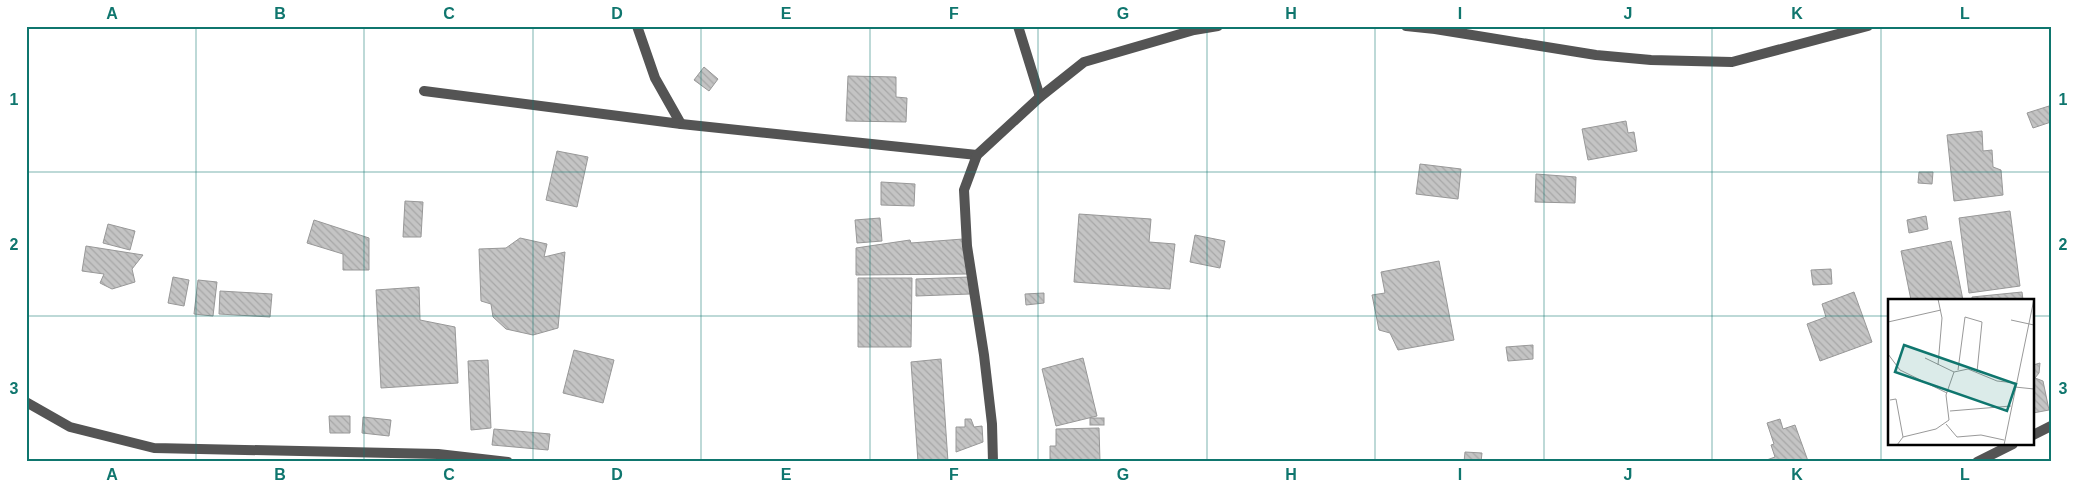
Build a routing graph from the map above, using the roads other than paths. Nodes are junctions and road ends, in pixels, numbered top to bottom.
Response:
1 (637, 26) edge
2 (1018, 26) edge
3 (1218, 26) edge
4 (1406, 26) edge
5 (1868, 26) edge
6 (424, 91) dead end
7 (1040, 97) junction
8 (681, 124) junction
9 (977, 155) junction
10 (26, 402) edge
11 (2051, 426) edge
12 (2034, 434) edge
13 (2009, 446) edge
14 (508, 462) edge
15 (993, 462) edge
16 (1977, 462) edge

1 - 8 street
2 - 7 street
3 - 7 street
4 - 5 street
6 - 8 street
7 - 9 street
8 - 9 street
9 - 15 street
10 - 14 street
11 - 12 street
13 - 16 street

